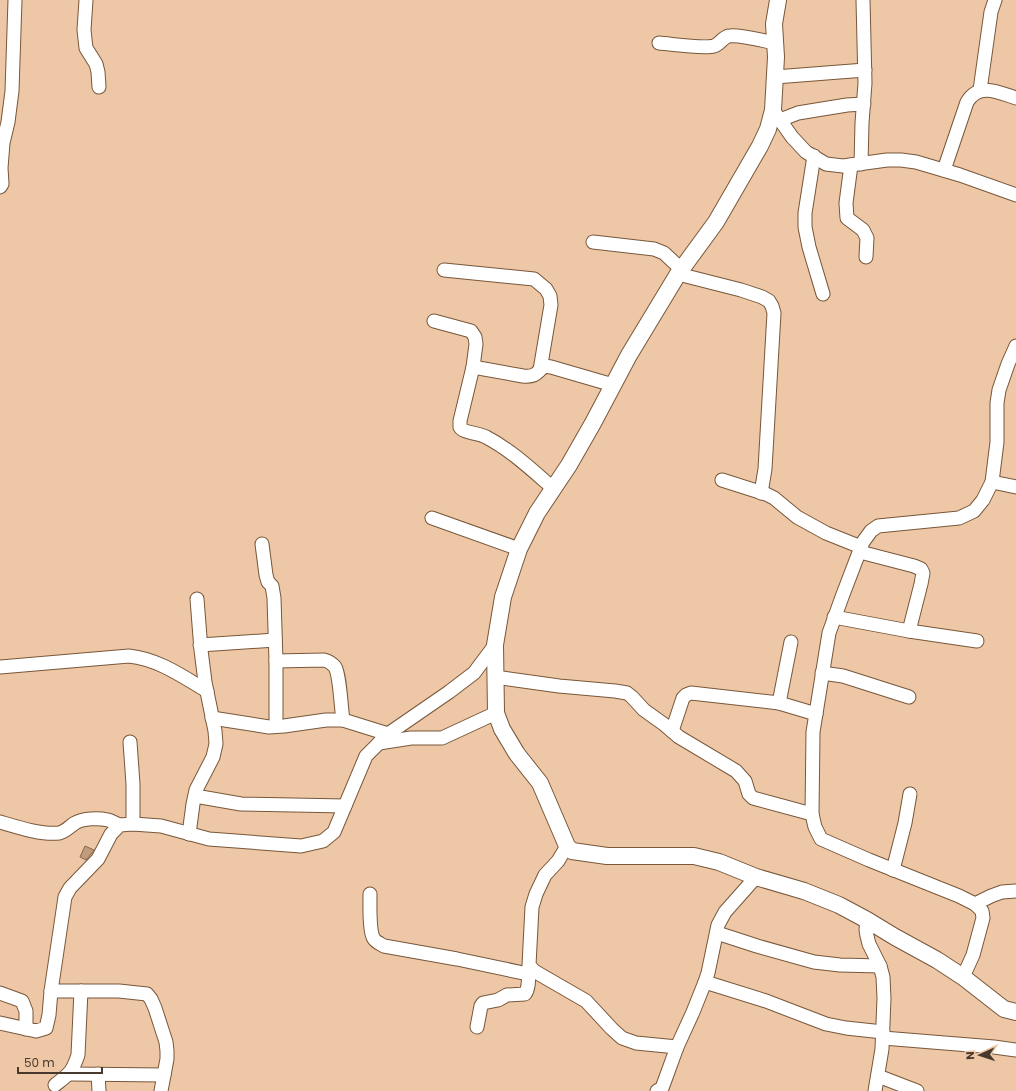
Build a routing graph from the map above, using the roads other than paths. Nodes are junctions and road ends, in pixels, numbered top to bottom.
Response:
1 (15, 0) edge
2 (86, 0) edge
3 (778, 0) edge
4 (863, 0) edge
5 (995, 0) edge
6 (659, 43) dead end
7 (775, 43) junction
8 (866, 70) junction
9 (774, 77) junction
10 (99, 87) dead end
11 (980, 90) junction
12 (1016, 98) edge
13 (864, 104) junction
14 (776, 115) junction
15 (814, 156) junction
16 (856, 165) junction
17 (944, 170) junction
18 (0, 187) edge
19 (1016, 194) edge
20 (593, 242) dead end
21 (866, 258) dead end
22 (444, 270) dead end
23 (679, 272) junction
24 (823, 294) dead end
25 (434, 321) dead end
26 (1016, 346) edge
27 (472, 367) junction
28 (540, 370) junction
29 (613, 385) junction
30 (722, 480) dead end
31 (992, 482) junction
32 (1016, 487) edge
33 (554, 489) junction
34 (761, 493) junction
35 (432, 518) dead end
36 (262, 544) dead end
37 (518, 549) junction
38 (860, 550) junction
39 (197, 599) dead end
40 (834, 617) junction
41 (909, 631) junction
42 (275, 640) junction
43 (977, 641) dead end
44 (791, 642) dead end
45 (200, 645) junction
46 (495, 645) junction
47 (276, 661) junction
48 (0, 667) edge
49 (822, 673) junction
50 (495, 677) junction
51 (207, 691) junction
52 (909, 697) dead end
53 (779, 703) junction
54 (496, 713) junction
55 (816, 714) junction
56 (212, 718) junction
57 (343, 720) junction
58 (276, 726) junction
59 (672, 731) junction
60 (384, 739) junction
61 (130, 742) dead end
62 (910, 794) dead end
63 (195, 796) junction
64 (346, 806) junction
65 (812, 814) junction
66 (0, 822) edge
67 (133, 824) junction
68 (120, 826) junction
69 (188, 834) junction
70 (567, 846) junction
71 (894, 870) junction
72 (756, 877) junction
73 (1016, 891) edge
74 (370, 894) dead end
75 (976, 904) junction
76 (867, 920) junction
77 (716, 933) junction
78 (880, 966) junction
79 (529, 970) junction
80 (963, 977) junction
81 (705, 982) junction
82 (51, 991) junction
83 (81, 991) junction
84 (0, 993) edge
85 (1016, 1012) edge
86 (0, 1023) edge
87 (477, 1027) dead end
88 (26, 1029) junction
89 (883, 1035) junction
90 (677, 1047) junction
91 (1016, 1050) edge
92 (70, 1074) junction
93 (98, 1074) junction
94 (164, 1075) junction
95 (878, 1076) junction
96 (55, 1085) dead end
97 (99, 1091) edge
98 (162, 1091) edge
99 (657, 1091) edge
100 (876, 1091) edge
101 (917, 1091) edge

1 - 18 street
2 - 10 street
3 - 7 street
4 - 8 street
5 - 11 street
6 - 7 street
7 - 9 street
8 - 9 street
8 - 13 street
9 - 14 street
11 - 12 street
11 - 17 street
13 - 14 street
13 - 16 street
14 - 15 street
14 - 23 street
15 - 16 street
15 - 24 street
16 - 17 street
16 - 21 street
17 - 19 street
20 - 23 street
22 - 28 street
23 - 29 street
23 - 34 street
25 - 27 street
26 - 31 street
27 - 28 street
27 - 33 street
28 - 29 street
29 - 33 street
30 - 34 street
31 - 32 street
31 - 38 street
33 - 37 street
34 - 38 street
35 - 37 street
36 - 42 street
37 - 46 street
38 - 40 street
38 - 41 street
39 - 45 street
40 - 41 street
40 - 49 street
41 - 43 street
42 - 45 street
42 - 47 street
44 - 53 street
45 - 51 street
46 - 50 street
46 - 60 street
47 - 57 street
47 - 58 street
48 - 51 street
49 - 52 street
49 - 55 street
50 - 54 street
50 - 59 street
51 - 56 street
53 - 55 street
53 - 59 street
54 - 60 street
54 - 70 street
55 - 65 street
56 - 58 street
56 - 63 street
57 - 58 street
57 - 60 street
59 - 65 street
60 - 64 street
61 - 67 street
62 - 71 street
63 - 64 street
63 - 69 street
64 - 69 street
65 - 71 street
66 - 68 street
67 - 68 street
67 - 69 street
68 - 82 street
70 - 72 street
70 - 79 street
71 - 75 street
72 - 76 street
72 - 77 street
73 - 75 street
74 - 79 street
75 - 80 street
76 - 78 street
76 - 80 street
77 - 78 street
77 - 81 street
78 - 89 street
79 - 87 street
79 - 90 street
80 - 85 street
81 - 89 street
81 - 90 street
82 - 83 street
82 - 88 street
83 - 92 street
83 - 94 street
84 - 88 street
86 - 88 street
89 - 91 street
89 - 95 street
90 - 99 street
92 - 93 street
92 - 96 street
93 - 94 street
93 - 97 street
94 - 98 street
95 - 100 street
95 - 101 street

